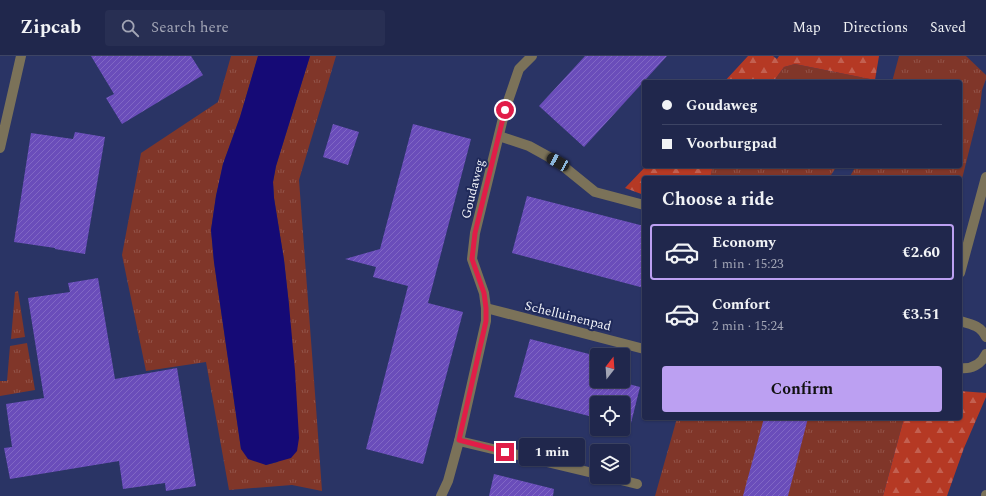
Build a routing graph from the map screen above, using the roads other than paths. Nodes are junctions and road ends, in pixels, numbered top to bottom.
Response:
1 (21, 56) edge
2 (532, 56) edge
3 (499, 136) junction
4 (0, 148) edge
5 (986, 176) edge
6 (642, 204) edge
7 (962, 266) edge
8 (486, 308) junction
9 (962, 321) edge
10 (986, 337) edge
11 (642, 348) edge
12 (986, 354) edge
13 (962, 368) edge
14 (459, 440) junction
15 (590, 472) edge
16 (630, 482) edge
17 (637, 484) dead end
18 (441, 496) edge

1 - 4 street
2 - 3 street, Goudaweg
3 - 6 street
3 - 8 street, Goudaweg
5 - 7 street
8 - 11 street, Schelluinenpad
8 - 14 street, Goudaweg
9 - 10 street
12 - 13 street
14 - 15 street
14 - 18 street, Goudaweg
16 - 17 street

